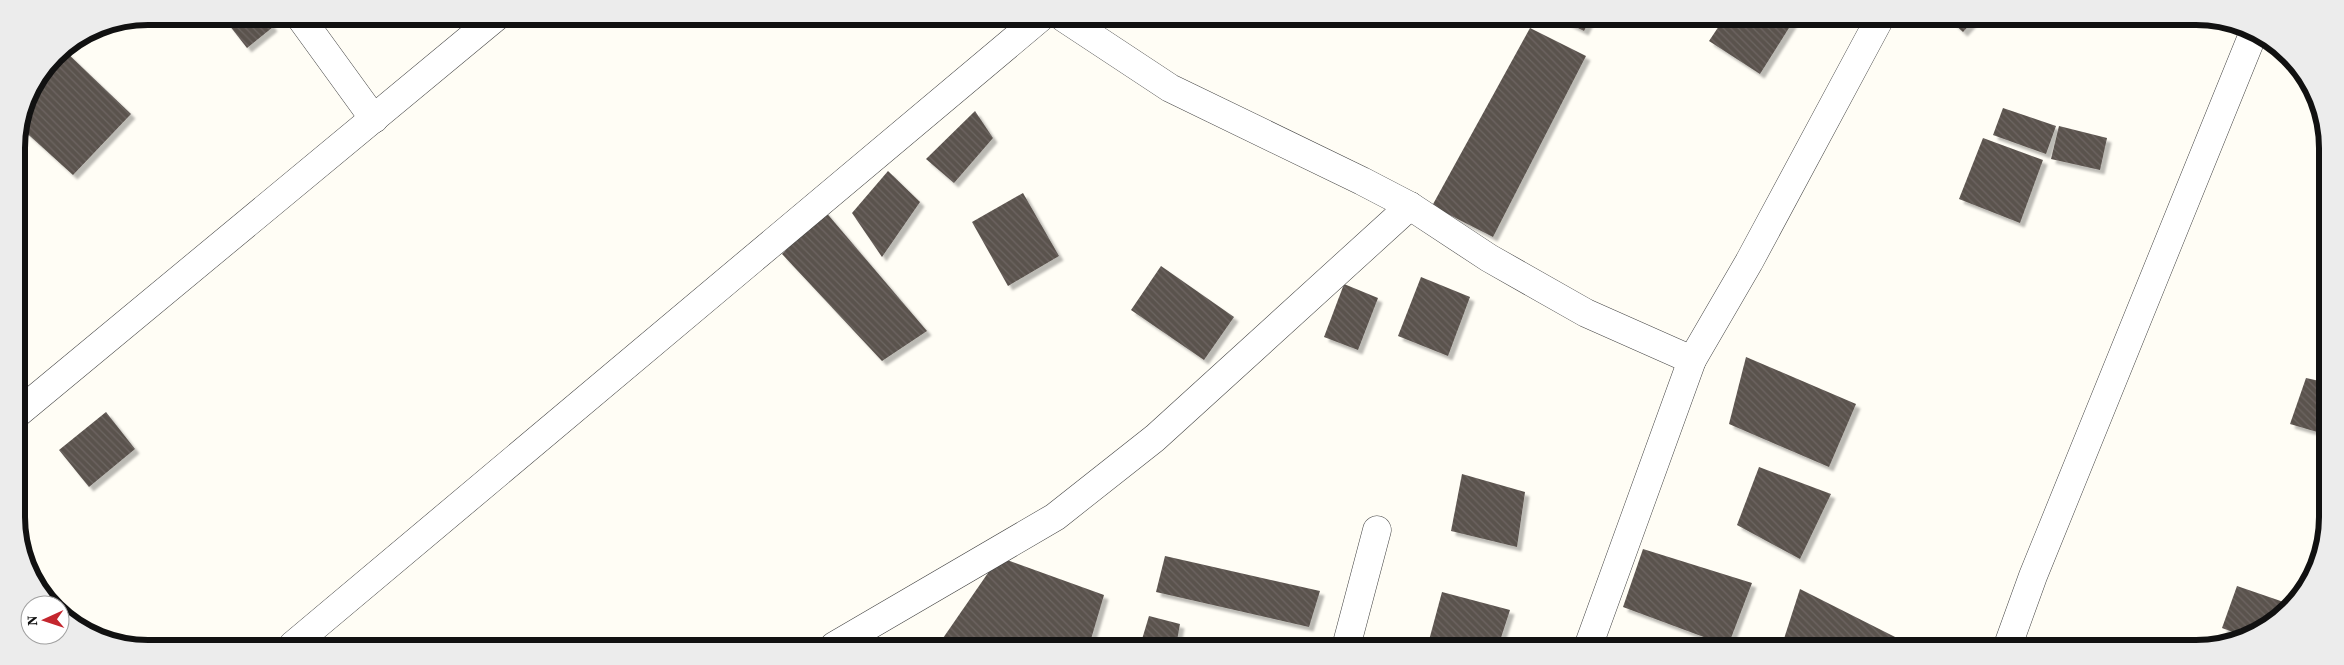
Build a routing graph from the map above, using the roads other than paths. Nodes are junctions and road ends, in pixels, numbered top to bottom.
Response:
1 (306, 25) edge
2 (486, 25) edge
3 (1032, 25) edge
4 (1075, 25) edge
5 (1877, 25) edge
6 (2251, 38) edge
7 (374, 118) junction
8 (1410, 206) junction
9 (1692, 360) junction
10 (25, 407) edge
11 (1377, 530) dead end
12 (299, 640) edge
13 (844, 640) edge
14 (1348, 640) edge
15 (1591, 640) edge
16 (2010, 640) edge

1 - 7 street
2 - 7 street
3 - 12 street
4 - 8 street
5 - 9 street
6 - 16 street
7 - 10 street
8 - 9 street
8 - 13 street
9 - 15 street
11 - 14 street

